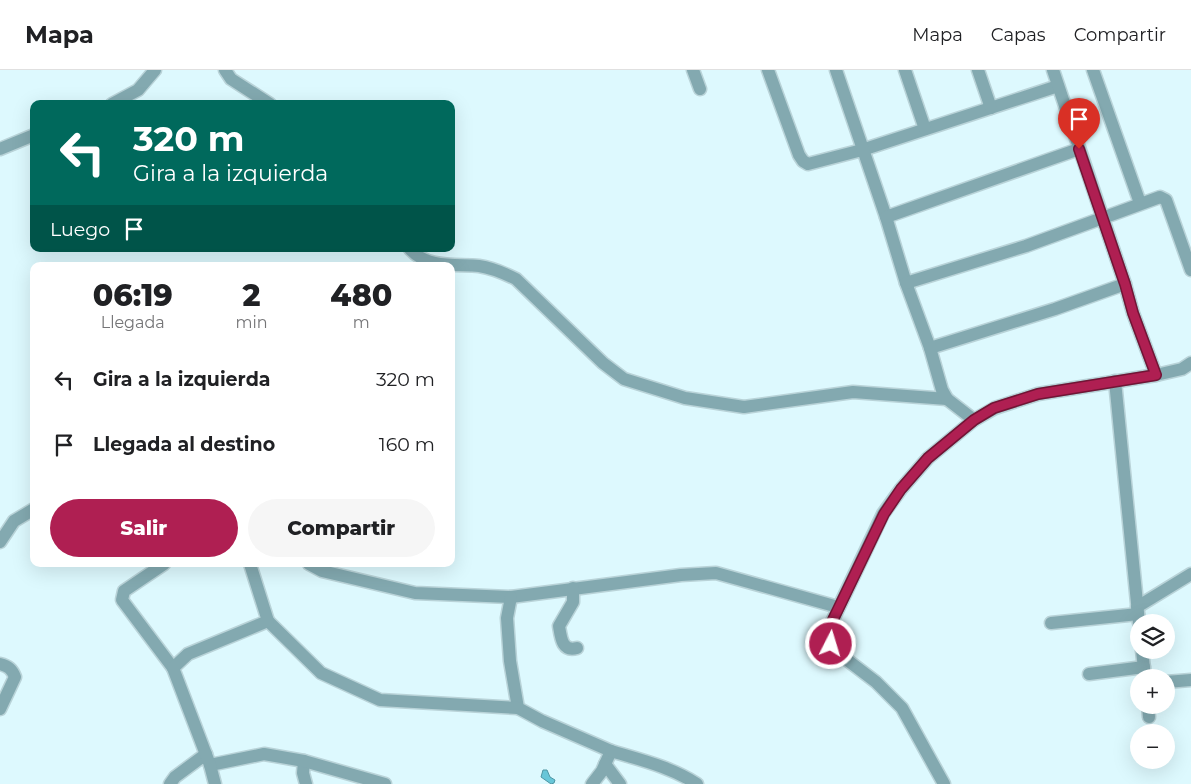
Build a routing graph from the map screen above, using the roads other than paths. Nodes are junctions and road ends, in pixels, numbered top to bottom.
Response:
1 (155, 70) edge
2 (225, 70) edge
3 (693, 70) edge
4 (768, 70) edge
5 (836, 70) edge
6 (905, 70) edge
7 (978, 70) edge
8 (1053, 70) edge
9 (1093, 70) edge
10 (1058, 86) junction
11 (700, 89) dead end
12 (119, 100) edge
13 (264, 100) edge
14 (991, 108) junction
15 (924, 129) junction
16 (30, 137) edge
17 (0, 149) edge
18 (1079, 149) junction
19 (862, 150) junction
20 (1140, 203) junction
21 (1102, 216) junction
22 (886, 217) junction
23 (412, 252) edge
24 (429, 262) edge
25 (455, 264) edge
26 (1191, 270) edge
27 (906, 283) junction
28 (1125, 284) junction
29 (930, 348) junction
30 (1191, 363) edge
31 (1156, 375) junction
32 (1115, 381) junction
33 (947, 399) junction
34 (974, 420) junction
35 (30, 511) edge
36 (0, 542) edge
37 (160, 567) edge
38 (251, 567) edge
39 (315, 567) edge
40 (1191, 574) edge
41 (573, 588) junction
42 (511, 597) junction
43 (838, 607) junction
44 (1138, 614) edge
45 (1139, 614) edge
46 (1130, 616) edge
47 (268, 621) junction
48 (1051, 623) dead end
49 (577, 648) dead end
50 (0, 664) edge
51 (173, 668) junction
52 (1130, 673) edge
53 (1089, 674) dead end
54 (1191, 680) edge
55 (1175, 681) edge
56 (518, 708) junction
57 (0, 709) edge
58 (611, 751) junction
59 (208, 760) junction
60 (304, 761) junction
61 (606, 764) junction
62 (170, 784) edge
63 (215, 784) edge
64 (306, 784) edge
65 (385, 784) edge
66 (592, 784) edge
67 (620, 784) edge
68 (697, 784) edge
69 (944, 784) edge

1 - 12 street
2 - 13 street
3 - 11 street
4 - 19 street
5 - 19 street
6 - 15 street
7 - 14 street
8 - 10 street
9 - 20 street
10 - 14 street
10 - 18 street
14 - 15 street
15 - 19 street
16 - 17 street
18 - 21 street
18 - 22 street
19 - 22 street
20 - 21 street
20 - 26 street
21 - 27 street
21 - 28 street
22 - 27 street
23 - 24 street
25 - 33 street
27 - 29 street
28 - 29 street
28 - 31 street
29 - 33 street
30 - 31 street
31 - 32 street
32 - 34 street
32 - 44 street
33 - 34 street
34 - 43 street
35 - 36 street
37 - 51 street
38 - 47 street
39 - 42 street
40 - 45 street
41 - 42 street
41 - 43 street
41 - 49 street
42 - 56 street
43 - 69 street
46 - 48 street
47 - 51 street
47 - 56 street
50 - 57 street
51 - 59 street
52 - 53 street
54 - 55 street
56 - 58 street
58 - 61 street
58 - 68 street
59 - 60 street
59 - 62 street
59 - 63 street
60 - 64 street
60 - 65 street
61 - 66 street
61 - 67 street

